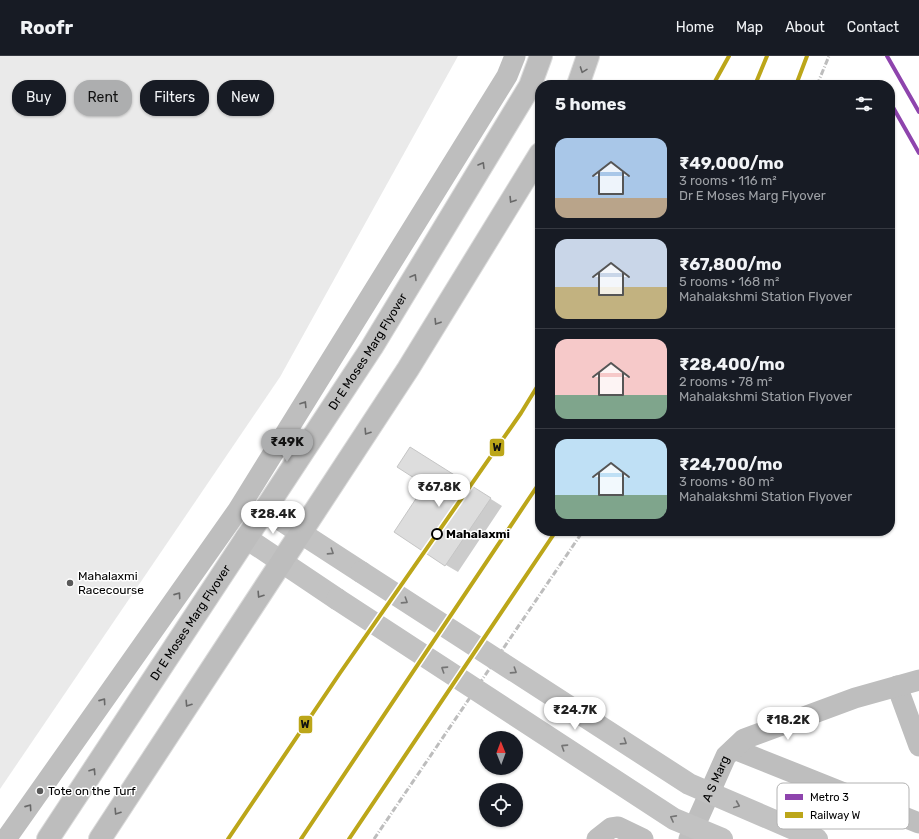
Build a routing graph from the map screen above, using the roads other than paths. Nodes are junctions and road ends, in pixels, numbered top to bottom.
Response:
1 (514, 56) edge
2 (541, 56) edge
3 (588, 56) edge
4 (580, 80) edge
5 (535, 162) edge
6 (264, 509) junction
7 (300, 533) junction
8 (246, 538) junction
9 (281, 562) junction
10 (919, 680) edge
11 (897, 686) junction
12 (919, 746) edge
13 (734, 749) junction
14 (819, 783) edge
15 (909, 819) edge
16 (777, 822) edge
17 (919, 823) edge
18 (794, 829) edge
19 (6, 839) edge
20 (48, 839) edge
21 (100, 839) edge
22 (597, 839) edge
23 (643, 839) edge
24 (689, 839) edge
25 (722, 839) edge
26 (817, 839) edge

19 -> 1 street
6 -> 2 main road, Dr E Moses Marg Flyover
3 -> 4 main road
5 -> 7 main road
6 - 7 main road
6 - 8 main road, Dr E Moses Marg Flyover
7 - 9 main road
7 -> 16 main road, bridge
8 - 9 main road
20 -> 8 main road, Dr E Moses Marg Flyover
9 -> 21 main road
25 -> 9 main road, bridge
10 - 11 street, A S Marg
11 - 12 street
11 - 13 street, A S Marg
13 - 14 street
13 - 24 street, A S Marg
15 - 17 street
18 -> 26 main road, bridge
22 - 23 street

